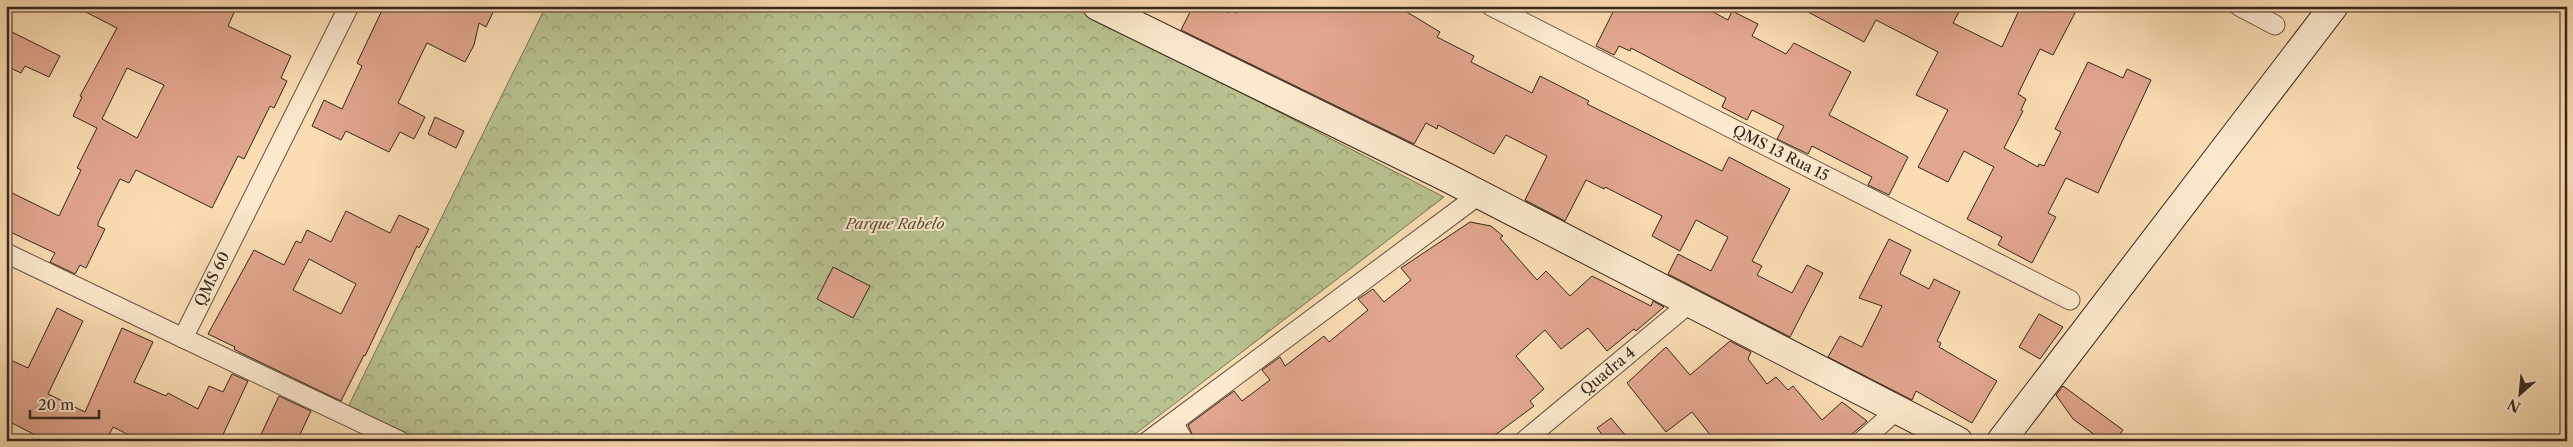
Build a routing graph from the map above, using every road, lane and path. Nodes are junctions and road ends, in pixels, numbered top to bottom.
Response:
1 (349, 6) edge
2 (1097, 6) edge
3 (1491, 6) edge
4 (2239, 6) edge
5 (2334, 6) edge
6 (2275, 25) dead end
7 (1480, 194) junction
8 (6, 253) edge
9 (2070, 300) dead end
10 (1691, 302) junction
11 (183, 338) junction
12 (1898, 409) junction
13 (1173, 423) junction
14 (400, 441) edge
15 (1148, 441) edge
16 (1184, 441) edge
17 (1524, 441) edge
18 (1862, 441) edge
19 (1958, 441) edge
20 (2001, 441) edge

1 - 11 street, QMS 60
2 - 7 street
3 - 9 street, QMS 13 Rua 15
4 - 6 street
5 - 20 street
7 - 10 street
7 - 13 street
8 - 11 street
10 - 12 street
10 - 17 street, Quadra 4
11 - 14 street
12 - 18 street
12 - 19 street
13 - 15 street
13 - 16 street

